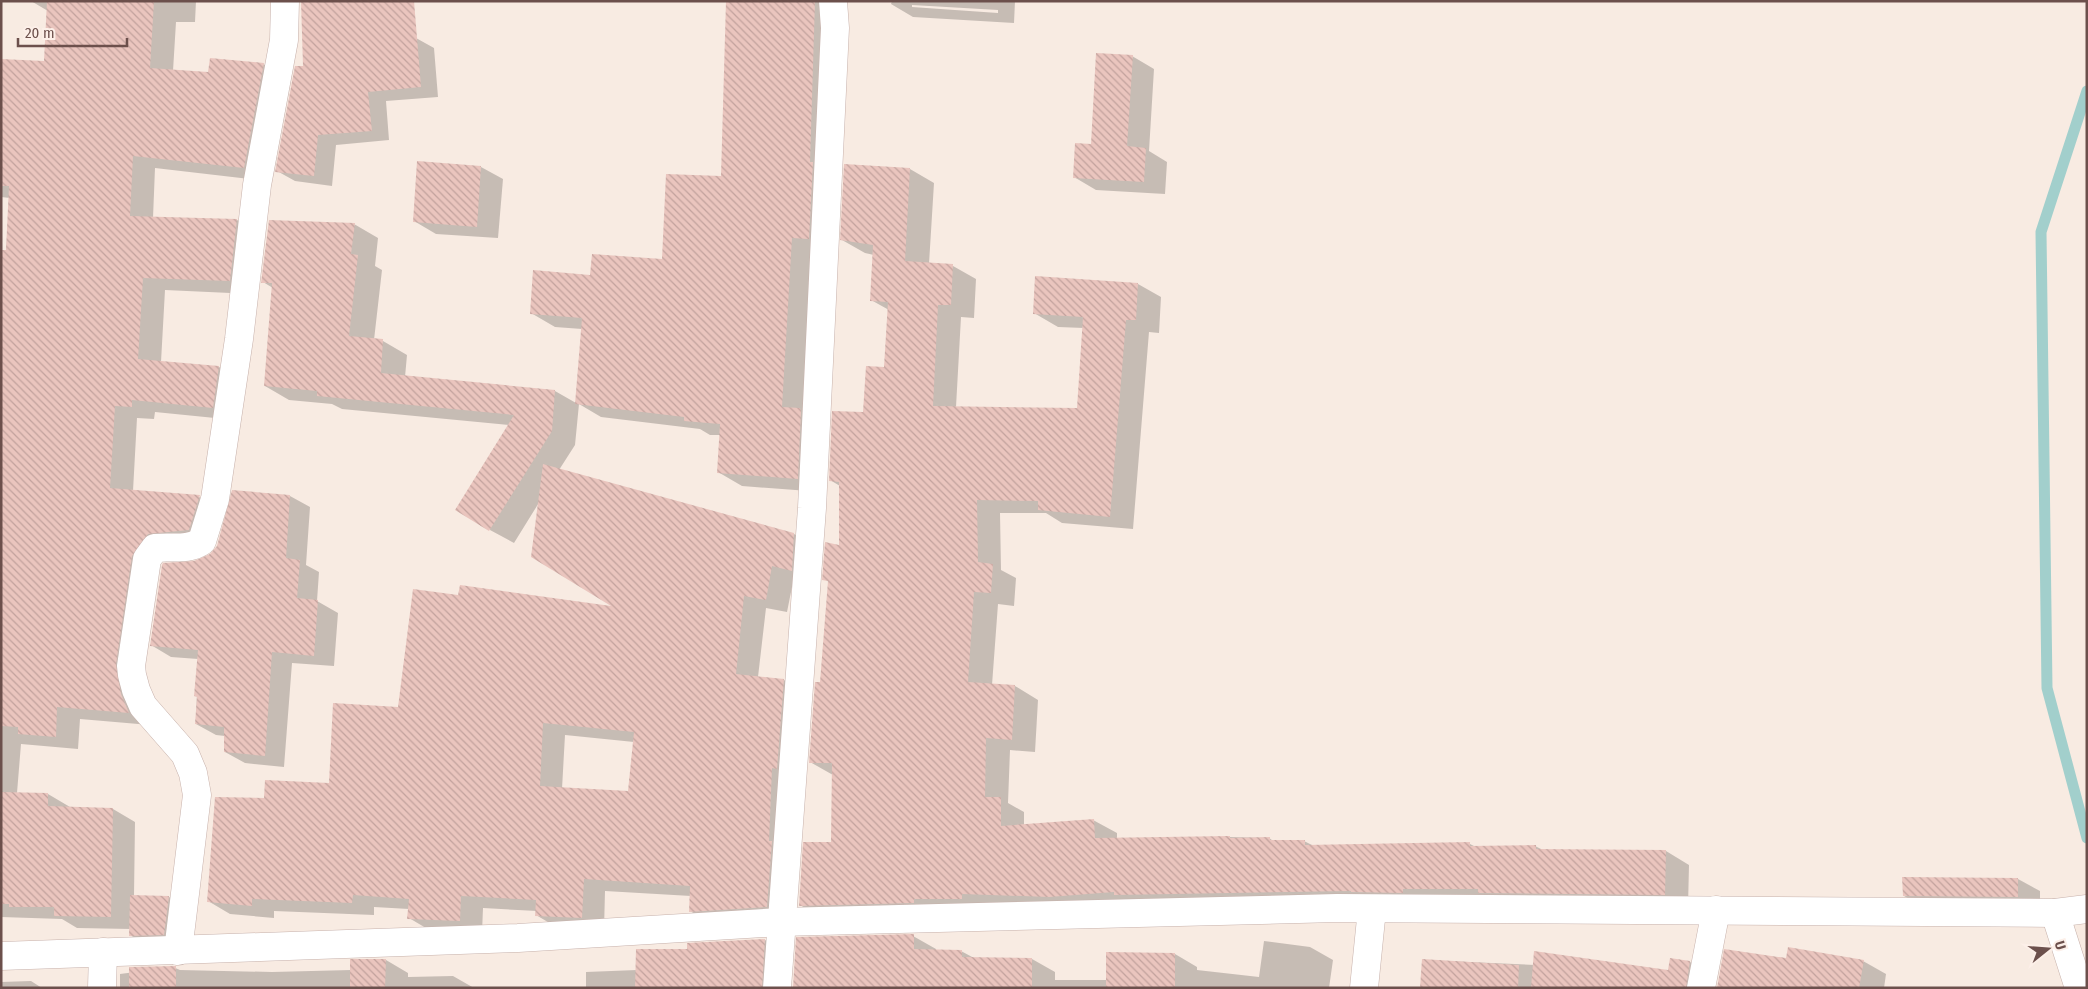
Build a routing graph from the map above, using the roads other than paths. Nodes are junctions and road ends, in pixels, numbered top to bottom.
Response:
1 (286, 1) edge
2 (833, 1) edge
3 (1372, 909) junction
4 (2085, 909) edge
5 (1716, 910) junction
6 (2055, 913) junction
7 (780, 922) junction
8 (178, 951) junction
9 (103, 952) junction
10 (1, 956) edge
11 (102, 988) edge
12 (777, 988) edge
13 (1364, 988) edge
14 (1701, 988) edge
15 (2079, 988) edge

1 - 8 street
2 - 7 street
3 - 5 street
3 - 7 street
3 - 13 street
4 - 6 street
5 - 6 street
5 - 14 street
6 - 15 street
7 - 8 street
7 - 12 street
8 - 9 street
9 - 10 street
9 - 11 street

